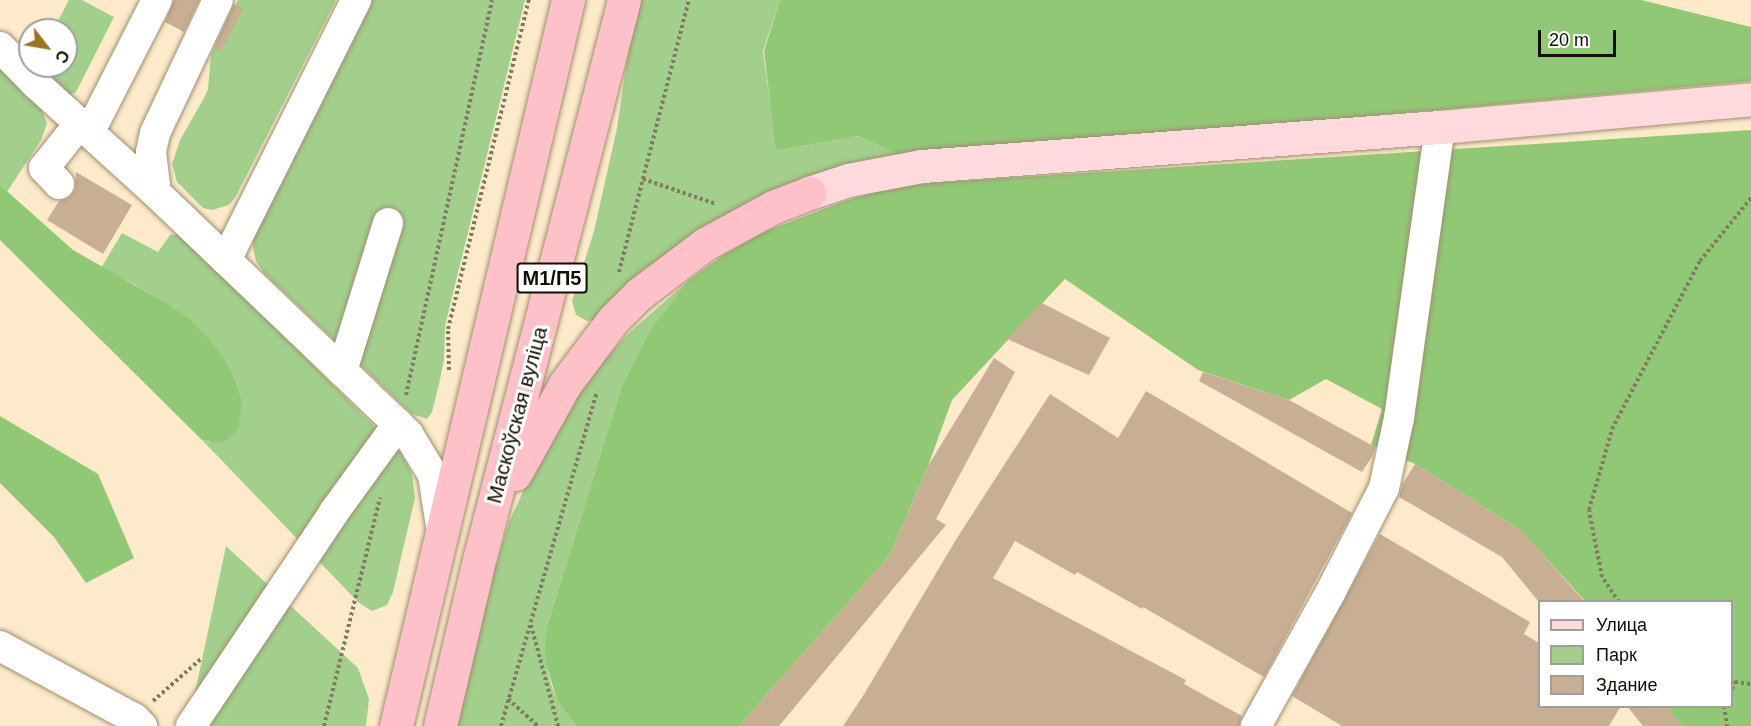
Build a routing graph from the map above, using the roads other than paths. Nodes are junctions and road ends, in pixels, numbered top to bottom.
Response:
1 (157, 0) edge
2 (218, 0) edge
3 (356, 0) edge
4 (568, 0) edge
5 (624, 0) edge
6 (0, 47) edge
7 (1751, 99) edge
8 (85, 127) junction
9 (1440, 127) junction
10 (59, 184) dead end
11 (156, 193) junction
12 (809, 193) joint
13 (388, 223) dead end
14 (226, 260) junction
15 (342, 371) junction
16 (398, 424) junction
17 (441, 541) junction
18 (480, 556) junction
19 (0, 646) edge
20 (139, 722) edge
21 (191, 726) edge
22 (396, 726) edge
23 (440, 726) edge
24 (1256, 726) edge

1 - 8 lane
2 - 11 lane
3 - 14 lane
4 - 17 highway, Маскоўская вуліца / М1/П5
5 - 18 highway, Маскоўская вуліца / М1/П5
6 - 8 lane
7 - 9 main road
8 - 10 lane
8 - 11 lane
9 - 12 main road
9 - 24 lane
11 - 14 lane
12 - 18 highway
13 - 15 lane
14 - 15 lane
15 - 16 lane
16 - 17 lane
16 - 21 lane
17 - 22 highway, Маскоўская вуліца / М1/П5
18 - 23 highway, Маскоўская вуліца / М1/П5
19 - 20 lane

